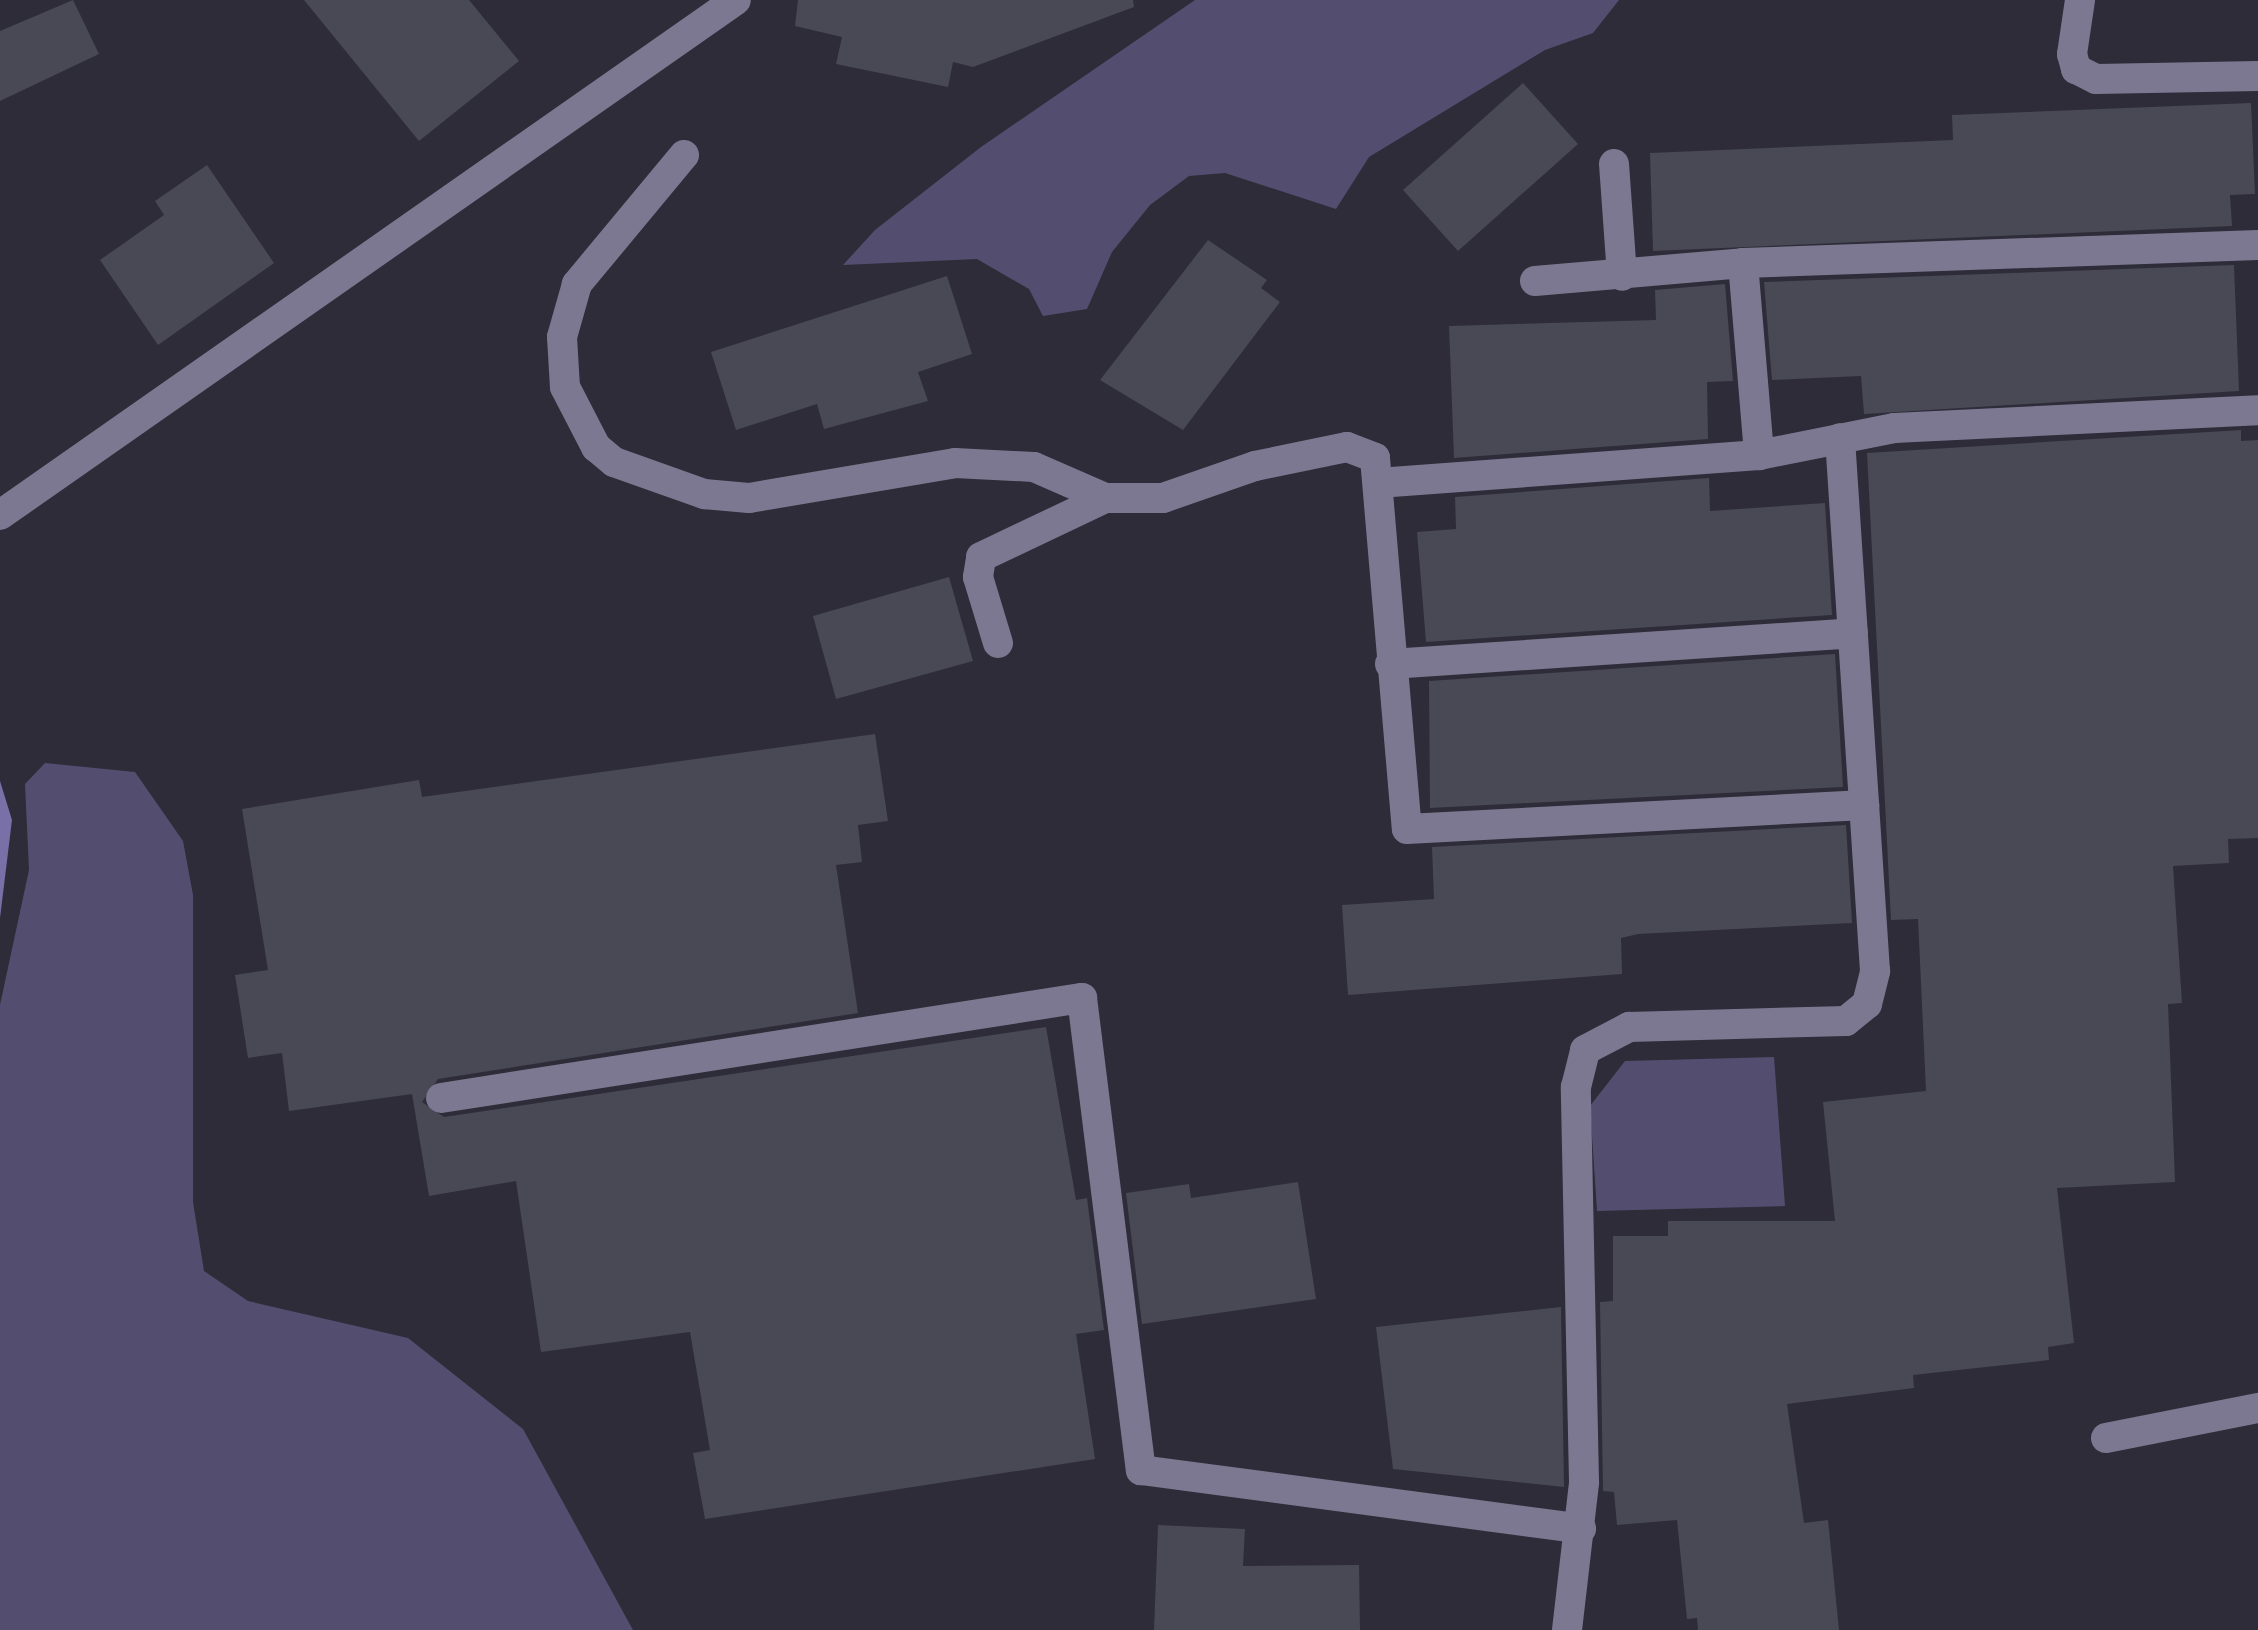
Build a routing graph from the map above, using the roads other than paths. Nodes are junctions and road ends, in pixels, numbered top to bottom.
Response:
1 (736, 0) edge
2 (2080, 0) edge
3 (2258, 76) edge
4 (684, 154) dead end
5 (1614, 164) dead end
6 (2258, 245) edge
7 (1743, 263) junction
8 (1622, 276) junction
9 (1535, 281) dead end
10 (2258, 410) edge
11 (1840, 438) junction
12 (1759, 455) junction
13 (1378, 483) junction
14 (1106, 498) junction
15 (0, 515) edge
16 (1853, 634) junction
17 (998, 643) dead end
18 (1390, 664) junction
19 (1864, 805) junction
20 (442, 1098) dead end
21 (2258, 1408) edge
22 (2106, 1438) dead end
23 (1581, 1529) junction
24 (1567, 1630) edge

1 - 15 street
2 - 3 street
4 - 14 street
5 - 8 street
6 - 7 street
7 - 8 street
7 - 12 street
8 - 9 street
10 - 11 street
11 - 12 street
11 - 16 street
12 - 13 street
13 - 14 street
13 - 18 street
14 - 17 street
16 - 18 street
16 - 19 street
18 - 19 street
19 - 23 street
20 - 23 street
21 - 22 street
23 - 24 street

